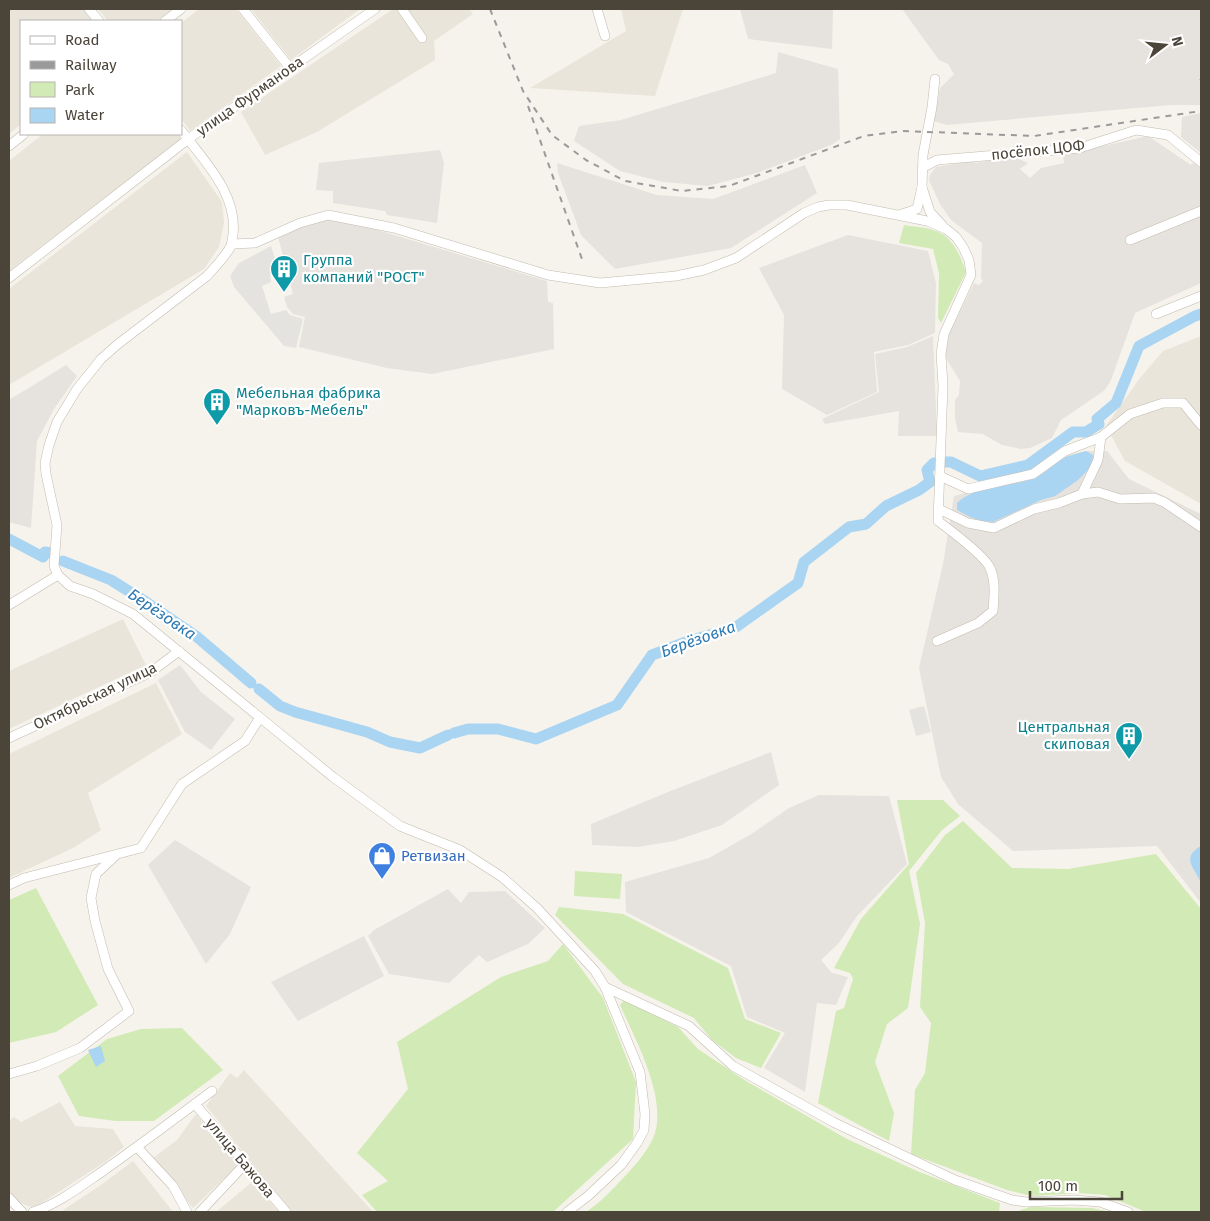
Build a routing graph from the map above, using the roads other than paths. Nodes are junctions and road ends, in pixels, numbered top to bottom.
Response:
1 (89, 9) edge
2 (181, 9) edge
3 (243, 9) edge
4 (375, 9) edge
5 (402, 9) edge
6 (597, 9) edge
7 (98, 20) edge
8 (166, 20) edge
9 (605, 36) dead end
10 (422, 38) dead end
11 (290, 68) junction
12 (934, 79) dead end
13 (182, 131) edge
14 (23, 135) edge
15 (188, 140) junction
16 (9, 146) edge
17 (1201, 164) edge
18 (924, 167) junction
19 (922, 187) junction
20 (1201, 211) edge
21 (899, 215) junction
22 (946, 229) junction
23 (1130, 240) dead end
24 (232, 244) junction
25 (9, 278) edge
26 (1201, 296) edge
27 (1156, 314) dead end
28 (1201, 425) edge
29 (1101, 437) junction
30 (940, 476) junction
31 (1082, 494) junction
32 (938, 509) junction
33 (1201, 527) edge
34 (58, 575) junction
35 (9, 605) edge
36 (937, 641) dead end
37 (179, 651) junction
38 (260, 718) junction
39 (9, 738) edge
40 (116, 856) junction
41 (9, 885) edge
42 (606, 987) junction
43 (9, 1074) edge
44 (212, 1091) dead end
45 (195, 1104) junction
46 (137, 1147) junction
47 (245, 1164) junction
48 (9, 1198) edge
49 (46, 1210) edge
50 (22, 1212) edge
51 (34, 1212) edge
52 (187, 1212) edge
53 (200, 1212) edge
54 (286, 1212) edge
55 (567, 1212) edge
56 (1128, 1212) edge

1 - 7 street
2 - 8 street
3 - 11 street
4 - 11 street, улица Фурманова
5 - 10 street
6 - 9 street
11 - 15 street, улица Фурманова
12 - 18 street
13 - 15 street
14 - 16 street
15 - 24 street
15 - 25 street, улица Фурманова
17 - 18 street, посёлок ЦОФ
18 - 19 street
19 - 21 street
19 - 22 street
20 - 23 street
21 - 22 street
21 - 24 street
22 - 30 street
24 - 34 street
26 - 27 street
28 - 29 street
29 - 30 street
29 - 31 street
30 - 32 street
31 - 32 street
31 - 33 street
32 - 36 street
34 - 35 street
34 - 37 street
37 - 38 street
37 - 39 street, Октябрьская улица
38 - 40 street
38 - 42 street
40 - 41 street
40 - 43 street
42 - 55 street
42 - 56 street
44 - 45 street
45 - 46 street
45 - 47 street, улица Бажова
46 - 49 street
46 - 52 street
47 - 53 street
47 - 54 street, улица Бажова
48 - 50 street
49 - 51 street

